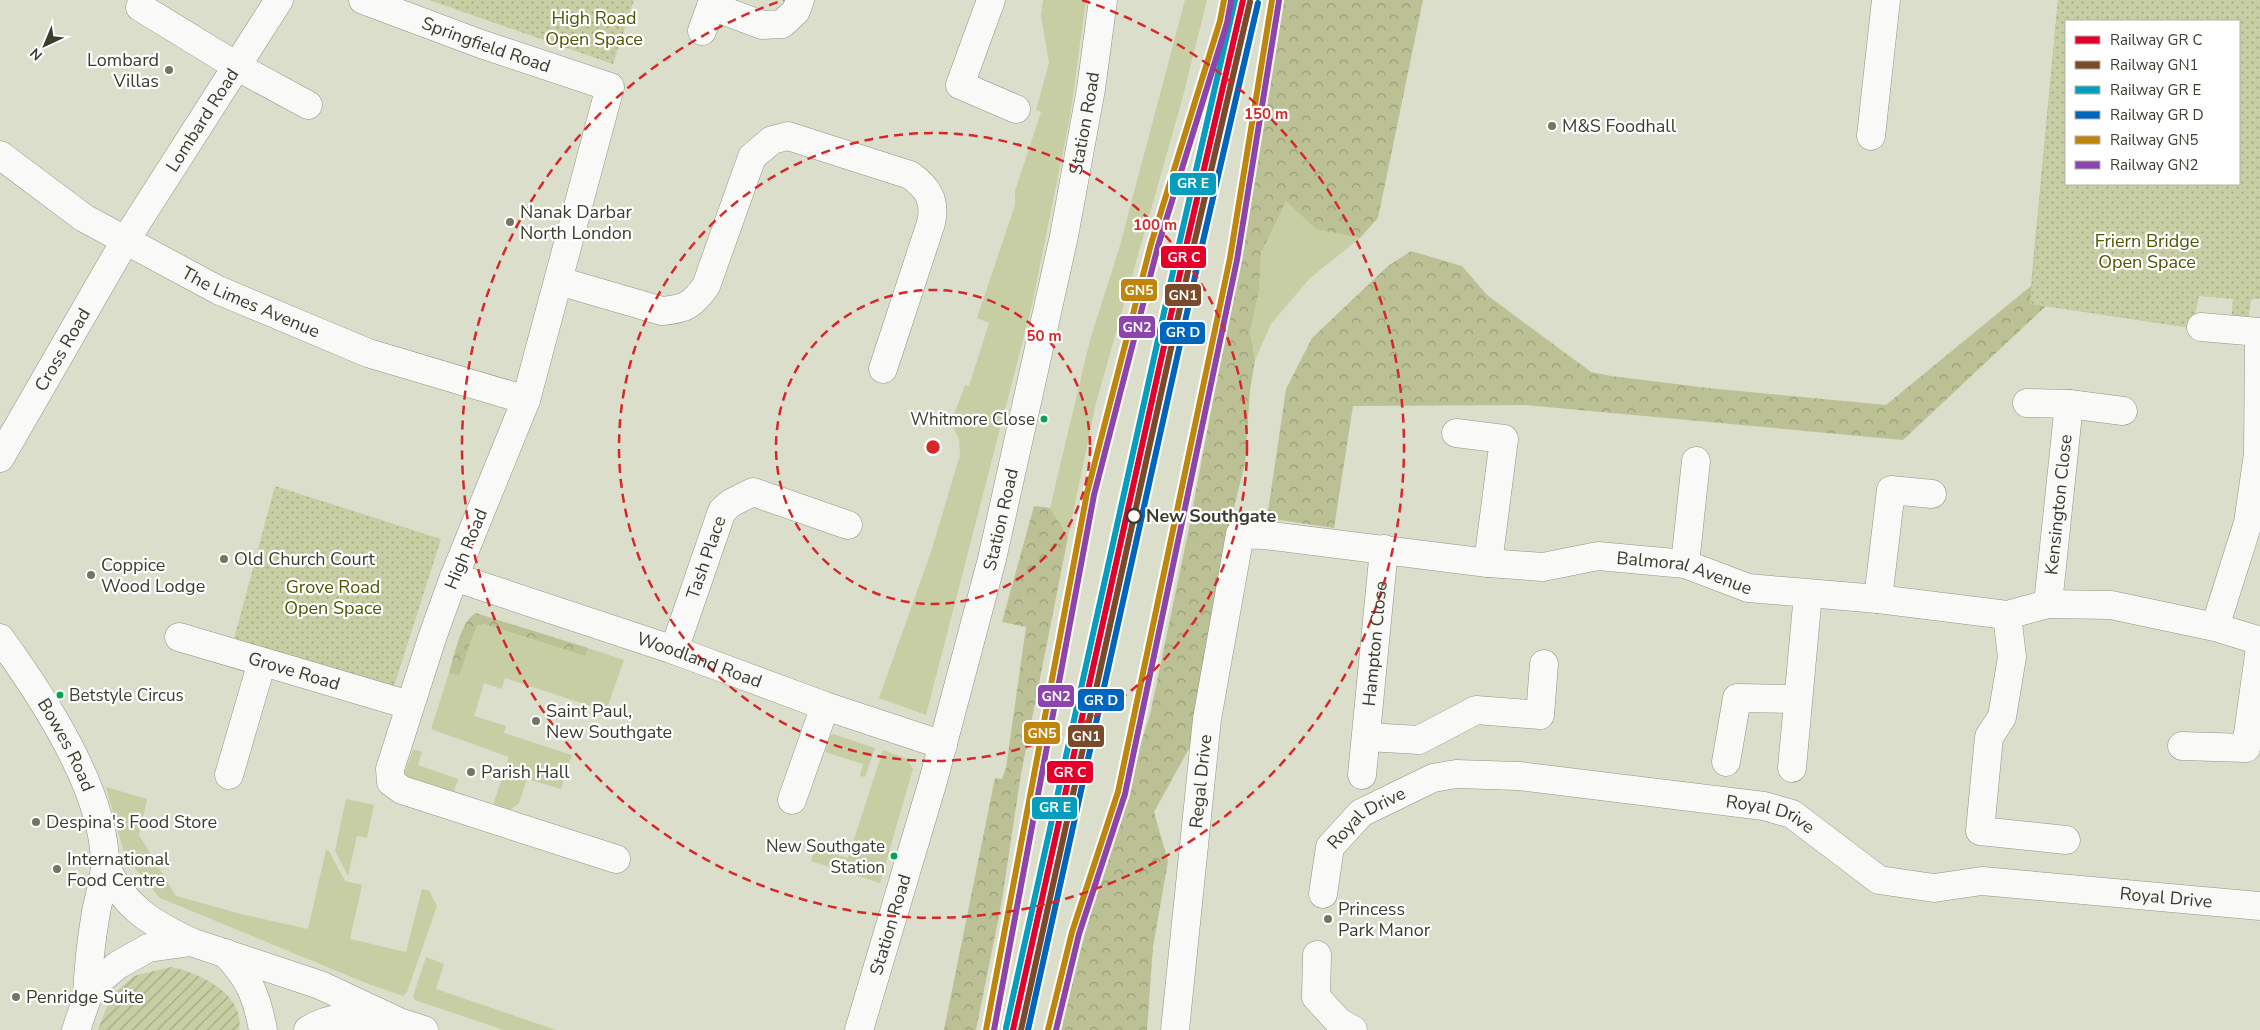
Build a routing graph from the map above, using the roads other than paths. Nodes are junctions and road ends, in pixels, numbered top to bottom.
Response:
1 (278, 0) edge
2 (363, 0) edge
3 (800, 0) edge
4 (991, 0) edge
5 (1103, 0) edge
6 (1886, 0) edge
7 (712, 3) edge
8 (140, 7) dead end
9 (702, 31) dead end
10 (238, 67) junction
11 (610, 87) joint
12 (308, 105) dead end
13 (1016, 109) dead end
14 (1871, 136) dead end
15 (0, 155) edge
16 (125, 241) junction
17 (559, 281) junction
18 (2201, 327) dead end
19 (2260, 327) edge
20 (884, 369) dead end
21 (526, 400) junction
22 (2027, 403) dead end
23 (2068, 404) junction
24 (2123, 411) dead end
25 (1456, 433) dead end
26 (2259, 454) edge
27 (0, 458) edge
28 (1696, 462) dead end
29 (1932, 494) dead end
30 (848, 525) dead end
31 (1240, 534) joint
32 (1384, 549) junction
33 (1488, 563) junction
34 (1686, 564) junction
35 (454, 577) junction
36 (1808, 594) junction
37 (1878, 599) junction
38 (2048, 604) junction
39 (2007, 615) junction
40 (2215, 627) junction
41 (179, 637) dead end
42 (0, 638) edge
43 (2260, 641) edge
44 (2260, 648) edge
45 (674, 650) junction
46 (262, 662) junction
47 (1544, 664) dead end
48 (1797, 699) junction
49 (409, 705) junction
50 (825, 706) junction
51 (1367, 737) junction
52 (943, 745) junction
53 (2182, 746) dead end
54 (1726, 762) dead end
55 (1792, 768) dead end
56 (228, 775) dead end
57 (1362, 775) dead end
58 (792, 800) dead end
59 (2066, 840) dead end
60 (616, 859) dead end
61 (105, 865) junction
62 (1323, 894) dead end
63 (2260, 906) edge
64 (191, 942) junction
65 (224, 952) junction
66 (1317, 955) dead end
67 (87, 998) junction
68 (412, 1026) edge
69 (76, 1030) edge
70 (263, 1030) edge
71 (308, 1030) edge
72 (859, 1030) edge
73 (1175, 1030) edge
74 (1353, 1030) edge

1 - 10 street, Lombard Road
2 - 11 street, Springfield Road
3 - 7 street
4 - 13 street
5 - 52 street, Station Road
6 - 14 street
7 - 9 street
8 - 10 street
10 - 12 street
10 - 16 street, Lombard Road
11 - 17 street, High Road
15 - 16 street, The Limes Avenue
16 - 21 street, The Limes Avenue
16 - 27 street, Cross Road
17 - 20 street
17 - 21 street, High Road
18 - 19 street
19 - 26 street
21 - 35 street, High Road
22 - 23 street
23 - 24 street
23 - 38 street, Kensington Close
25 - 33 street
26 - 40 street
28 - 34 street
29 - 37 street
30 - 45 street, Tash Place
31 - 32 street, Balmoral Avenue
31 - 73 street, Regal Drive
32 - 33 street, Balmoral Avenue
32 - 51 street, Hampton Close
33 - 34 street, Balmoral Avenue
34 - 36 street, Balmoral Avenue
35 - 45 street, Woodland Road
35 - 49 street, High Road
36 - 37 street, Balmoral Avenue
36 - 48 street
37 - 39 street, Balmoral Avenue
38 - 39 street, Balmoral Avenue
38 - 40 street, Balmoral Avenue
39 - 59 street
40 - 43 street, Balmoral Avenue
41 - 46 street, Grove Road
42 - 61 street, Bowes Road
44 - 53 street
45 - 50 street, Woodland Road
46 - 49 street, Grove Road
46 - 56 street
47 - 51 street
48 - 54 street
48 - 55 street
49 - 60 street, High Road
50 - 52 street, Woodland Road
50 - 58 street
51 - 57 street, Hampton Close
52 - 72 street, Station Road
61 - 64 street, Bowes Road
61 - 67 street, Bowes Road
62 - 63 street, Royal Drive
64 - 65 street
64 - 67 street
65 - 68 street
65 - 70 street
66 - 74 street
67 - 69 street
68 - 71 street

